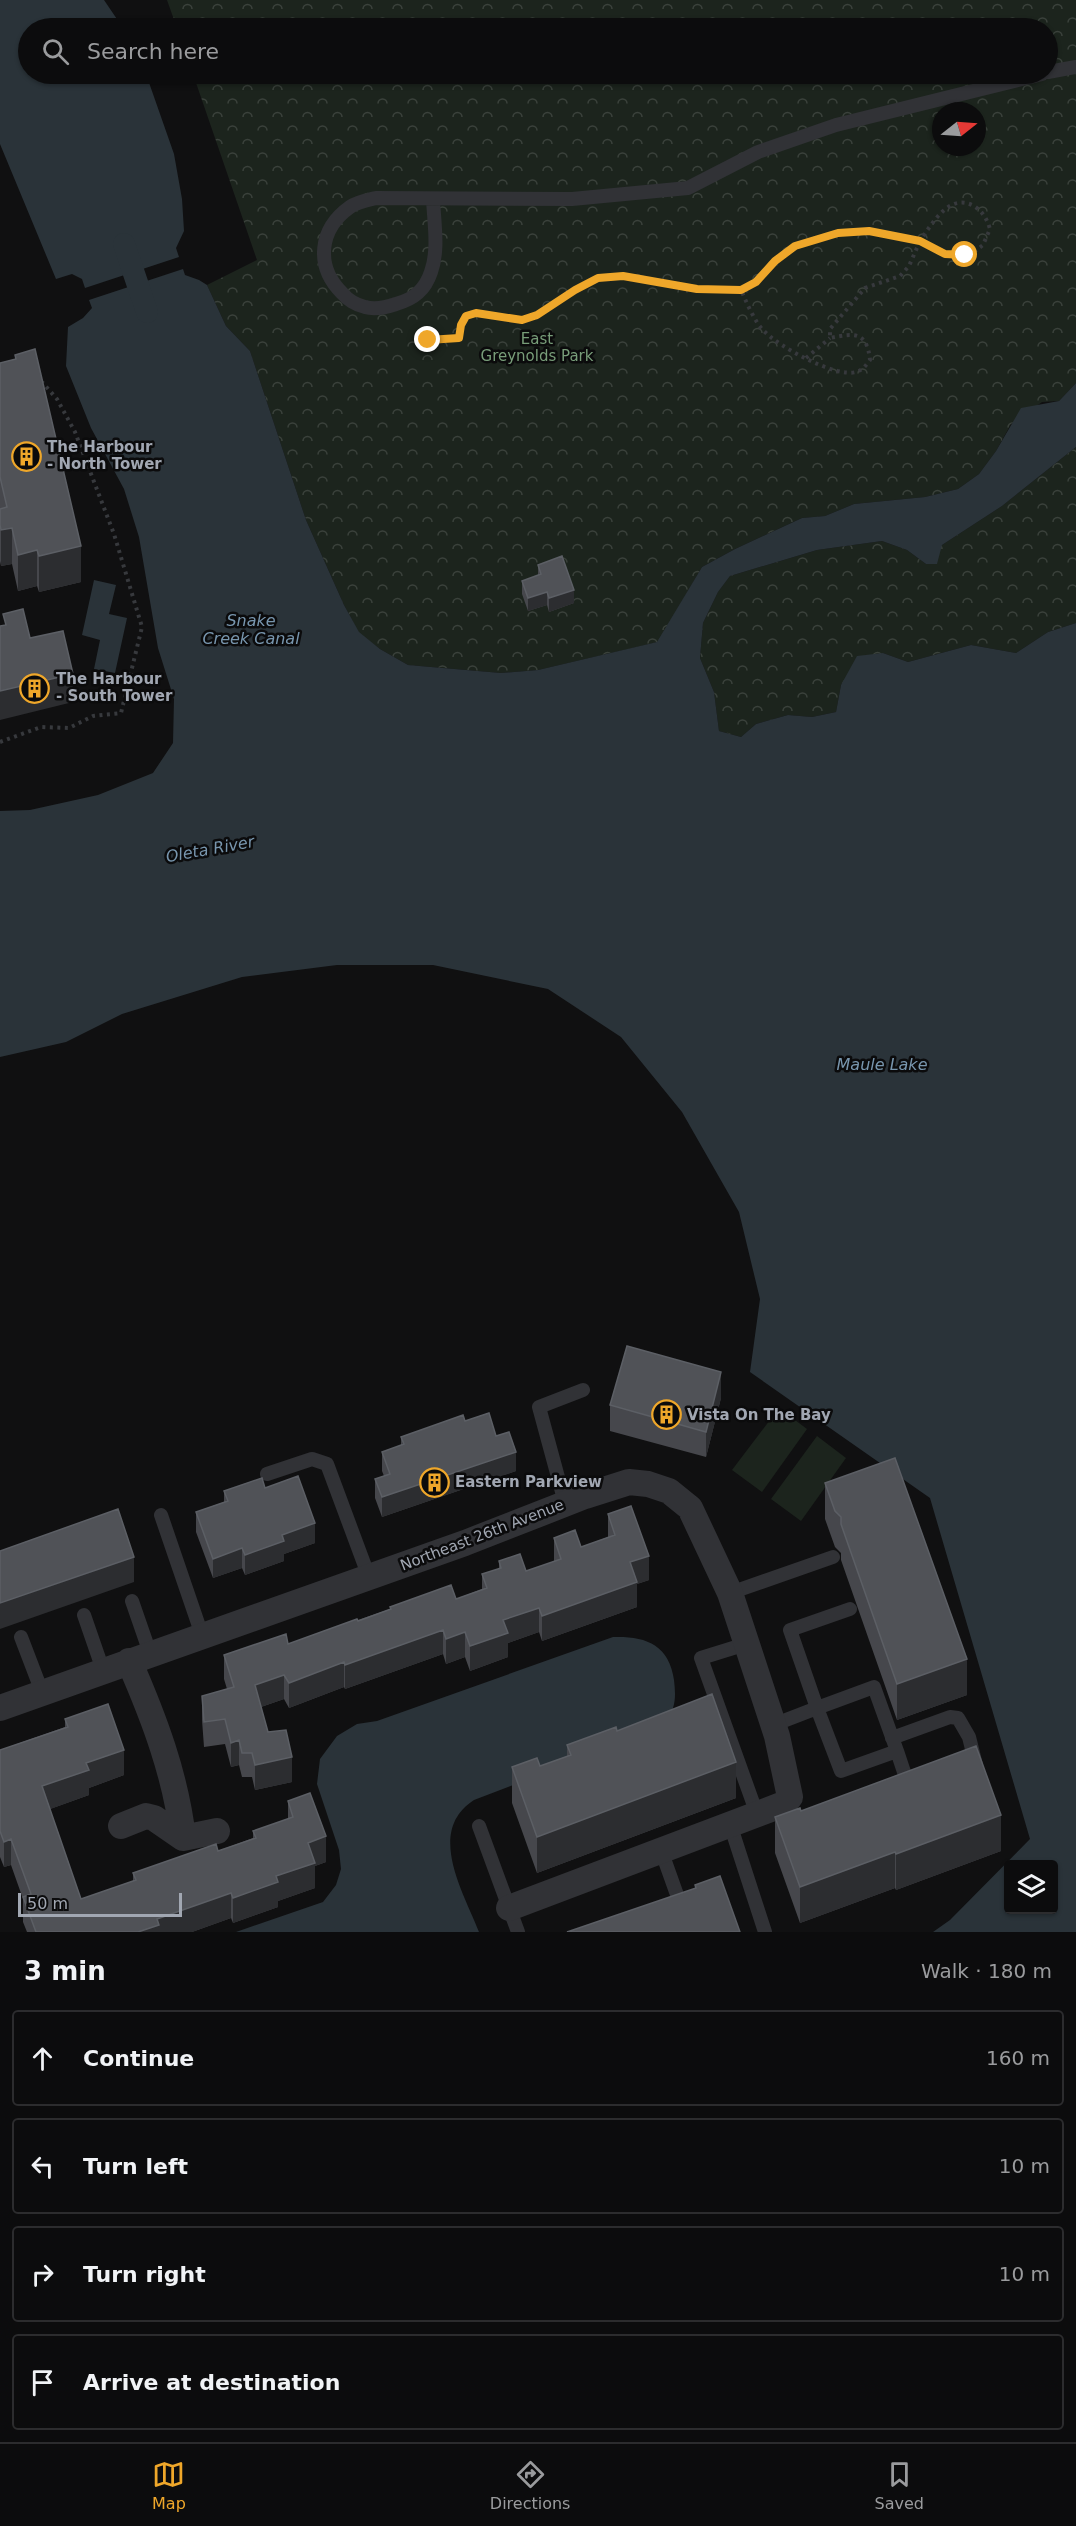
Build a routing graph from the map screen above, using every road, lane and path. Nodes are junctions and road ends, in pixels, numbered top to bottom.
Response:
1 (1076, 56) edge
2 (1071, 68) edge
3 (1002, 84) edge
4 (433, 199) junction
5 (920, 241) junction
6 (741, 290) junction
7 (830, 338) junction
8 (428, 340) dead end
9 (806, 358) junction
10 (39, 372) edge
11 (0, 742) edge
12 (583, 1390) dead end
13 (267, 1474) dead end
14 (565, 1503) junction
15 (161, 1515) dead end
16 (833, 1557) dead end
17 (369, 1577) junction
18 (730, 1593) junction
19 (132, 1601) dead end
20 (850, 1609) dead end
21 (84, 1615) dead end
22 (202, 1635) junction
23 (21, 1636) dead end
24 (746, 1644) junction
25 (140, 1657) junction
26 (103, 1670) junction
27 (42, 1692) junction
28 (0, 1708) edge
29 (818, 1708) junction
30 (773, 1725) junction
31 (894, 1744) junction
32 (961, 1775) edge
33 (911, 1792) edge
34 (758, 1814) junction
35 (730, 1824) junction
36 (121, 1826) dead end
37 (479, 1826) dead end
38 (217, 1831) dead end
39 (183, 1838) junction
40 (661, 1850) junction
41 (509, 1908) junction
42 (662, 1914) edge
43 (518, 1932) edge
44 (765, 1932) edge

1 - 2 lane
3 - 4 lane
4 - 4 lane
5 - 5 path
5 - 6 path
5 - 7 path
6 - 8 path
6 - 9 path
7 - 9 path
7 - 9 path
10 - 11 path
12 - 14 lane
13 - 17 lane
14 - 17 street, Northeast 26th Avenue
14 - 18 street, Northeast 26th Avenue
15 - 22 lane
16 - 18 lane
17 - 22 street, Northeast 26th Avenue
18 - 24 street, Northeast 26th Avenue
19 - 25 lane
20 - 29 lane
21 - 26 lane
22 - 25 street, Northeast 26th Avenue
23 - 27 lane
24 - 30 street, Northeast 26th Avenue
24 - 34 lane
25 - 26 street, Northeast 26th Avenue
25 - 39 street
26 - 27 street, Northeast 26th Avenue
27 - 28 street, Northeast 26th Avenue
29 - 30 lane
29 - 31 lane
29 - 31 lane
30 - 34 street, Northeast 26th Avenue
31 - 32 lane
31 - 33 lane
34 - 35 street, Northeast 26th Avenue
35 - 40 street, Northeast 26th Avenue
35 - 44 lane
36 - 39 street
37 - 41 lane
38 - 39 street
40 - 41 street, Northeast 26th Avenue
40 - 42 lane
41 - 43 lane

